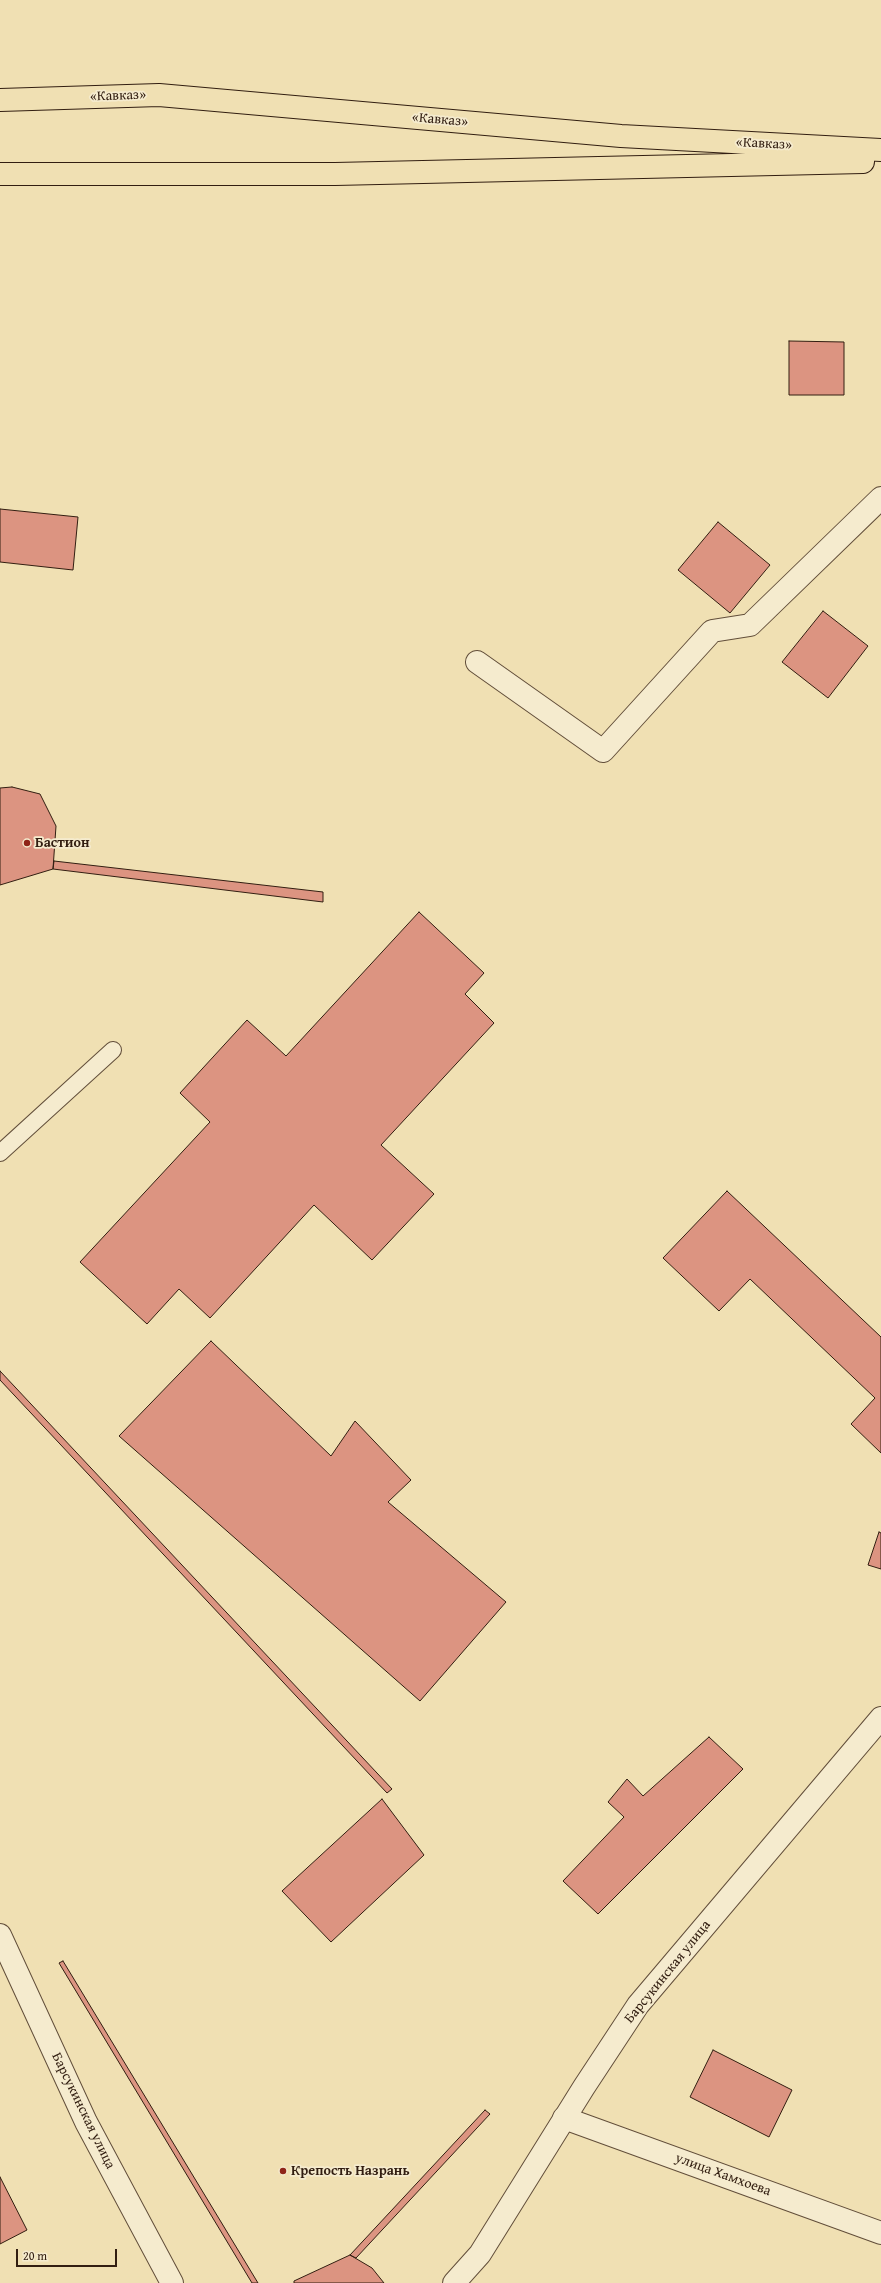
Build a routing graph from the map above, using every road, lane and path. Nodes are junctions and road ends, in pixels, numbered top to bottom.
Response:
1 (0, 100) edge
2 (881, 150) edge
3 (881, 162) edge
4 (0, 174) edge
5 (881, 498) edge
6 (477, 662) dead end
7 (113, 1050) dead end
8 (0, 1153) edge
9 (881, 1718) edge
10 (0, 1935) edge
11 (564, 2118) junction
12 (881, 2233) edge
13 (172, 2283) edge
14 (454, 2283) edge

1 - 2 highway, «Кавказ»
3 - 4 highway, «Кавказ»
5 - 6 street
7 - 8 lane
9 - 11 street, Барсукинская улица
10 - 13 street, Барсукинская улица
11 - 12 street, улица Хамхоева
11 - 14 street, Барсукинская улица

